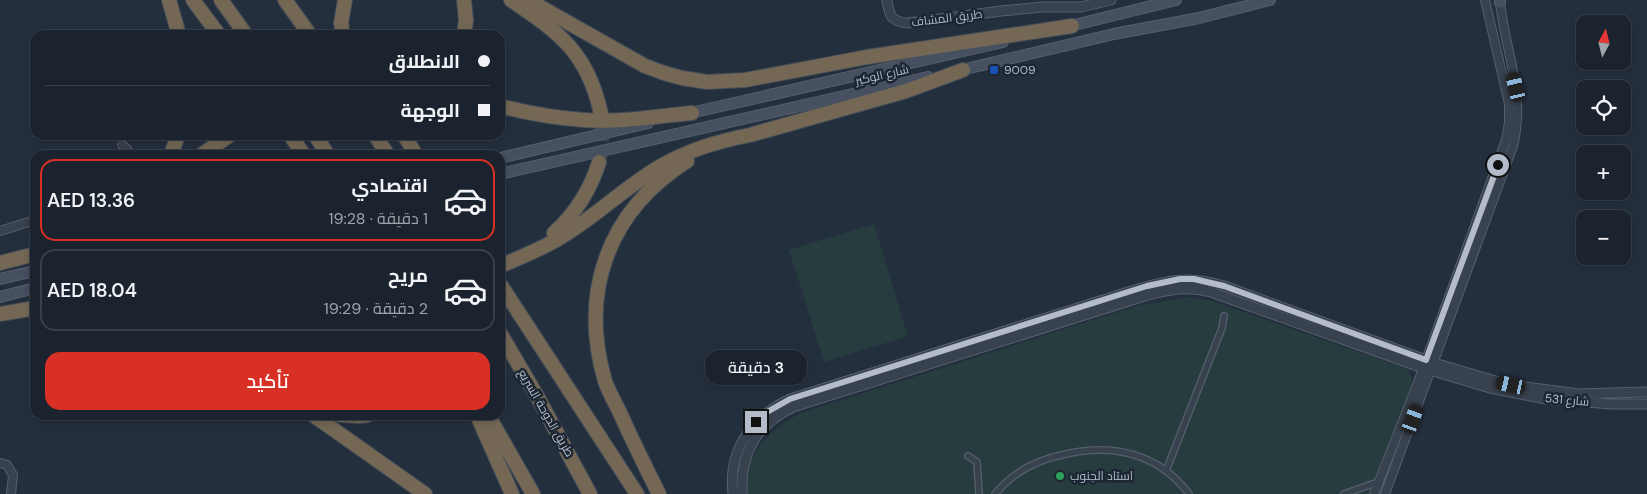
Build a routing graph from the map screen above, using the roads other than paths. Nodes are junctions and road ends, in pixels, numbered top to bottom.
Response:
1 (169, 0) edge
2 (193, 0) edge
3 (221, 0) edge
4 (285, 0) edge
5 (345, 0) edge
6 (464, 0) edge
7 (511, 0) edge
8 (528, 0) edge
9 (886, 0) edge
10 (1111, 0) edge
11 (1176, 0) edge
12 (1270, 0) edge
13 (1485, 0) edge
14 (1500, 2) edge
15 (1076, 3) edge
16 (1072, 26) junction
17 (178, 30) edge
18 (215, 30) edge
19 (242, 30) edge
20 (306, 30) edge
21 (342, 30) edge
22 (465, 30) edge
23 (963, 70) junction
24 (1516, 87) junction
25 (1506, 89) junction
26 (505, 107) edge
27 (692, 112) junction
28 (601, 114) tunnel mouth
29 (750, 135) junction
30 (223, 140) edge
31 (225, 140) edge
32 (122, 145) dead end
33 (128, 150) edge
34 (208, 150) edge
35 (216, 150) edge
36 (505, 157) edge
37 (599, 162) tunnel mouth
38 (505, 173) edge
39 (30, 222) edge
40 (0, 231) edge
41 (30, 255) edge
42 (524, 255) junction
43 (0, 263) edge
44 (505, 264) edge
45 (30, 272) edge
46 (0, 279) edge
47 (30, 289) edge
48 (505, 292) edge
49 (0, 297) edge
50 (30, 309) edge
51 (0, 314) edge
52 (1224, 316) dead end
53 (505, 343) edge
54 (1428, 365) junction
55 (1647, 392) edge
56 (1647, 404) edge
57 (308, 420) edge
58 (320, 420) edge
59 (479, 420) edge
60 (491, 420) edge
61 (569, 452) junction
62 (968, 456) dead end
63 (373, 458) junction
64 (0, 463) edge
65 (1166, 471) junction
66 (1378, 482) junction
67 (11, 494) edge
68 (425, 494) edge
69 (512, 494) edge
70 (533, 494) edge
71 (590, 494) edge
72 (597, 494) edge
73 (638, 494) edge
74 (659, 494) edge
75 (733, 494) edge
76 (742, 494) edge
77 (979, 494) edge
78 (995, 494) edge
79 (1189, 494) edge
80 (1344, 494) edge
81 (1374, 494) edge
82 (1385, 494) edge

1 - 17 highway
2 - 18 highway
3 - 19 highway
4 - 20 highway
5 - 21 highway
6 - 22 highway
7 - 28 highway
8 - 16 highway
9 - 15 street, طريق المشاف
10 - 15 street, طريق المشاف
11 - 16 main road, شارع الوكير
12 - 23 main road, شارع الوكير
13 - 25 street
14 - 24 street
16 - 27 main road, شارع الوكير
23 - 29 highway
23 - 38 main road, شارع الوكير
24 - 25 street
24 - 54 street
25 - 54 street
26 - 27 highway
27 - 36 main road, شارع الوكير
29 - 42 highway
29 - 74 highway
30 - 34 highway
31 - 35 highway
32 - 33 street
37 - 42 highway
39 - 40 street
41 - 43 highway
42 - 44 highway
45 - 46 main road
47 - 49 main road
48 - 73 highway
50 - 51 highway
52 - 65 street
53 - 61 highway, طريق الدوحة السريع
54 - 55 street, شارع 531
54 - 56 street, شارع 531
54 - 66 street
54 - 75 street
54 - 76 street
54 - 82 street
57 - 63 highway
58 - 63 highway
59 - 69 highway
60 - 70 highway
61 - 71 highway, طريق الدوحة السريع
61 - 72 highway
62 - 77 street
63 - 68 highway
64 - 67 street
65 - 78 street
65 - 79 street
66 - 80 street
66 - 81 street

